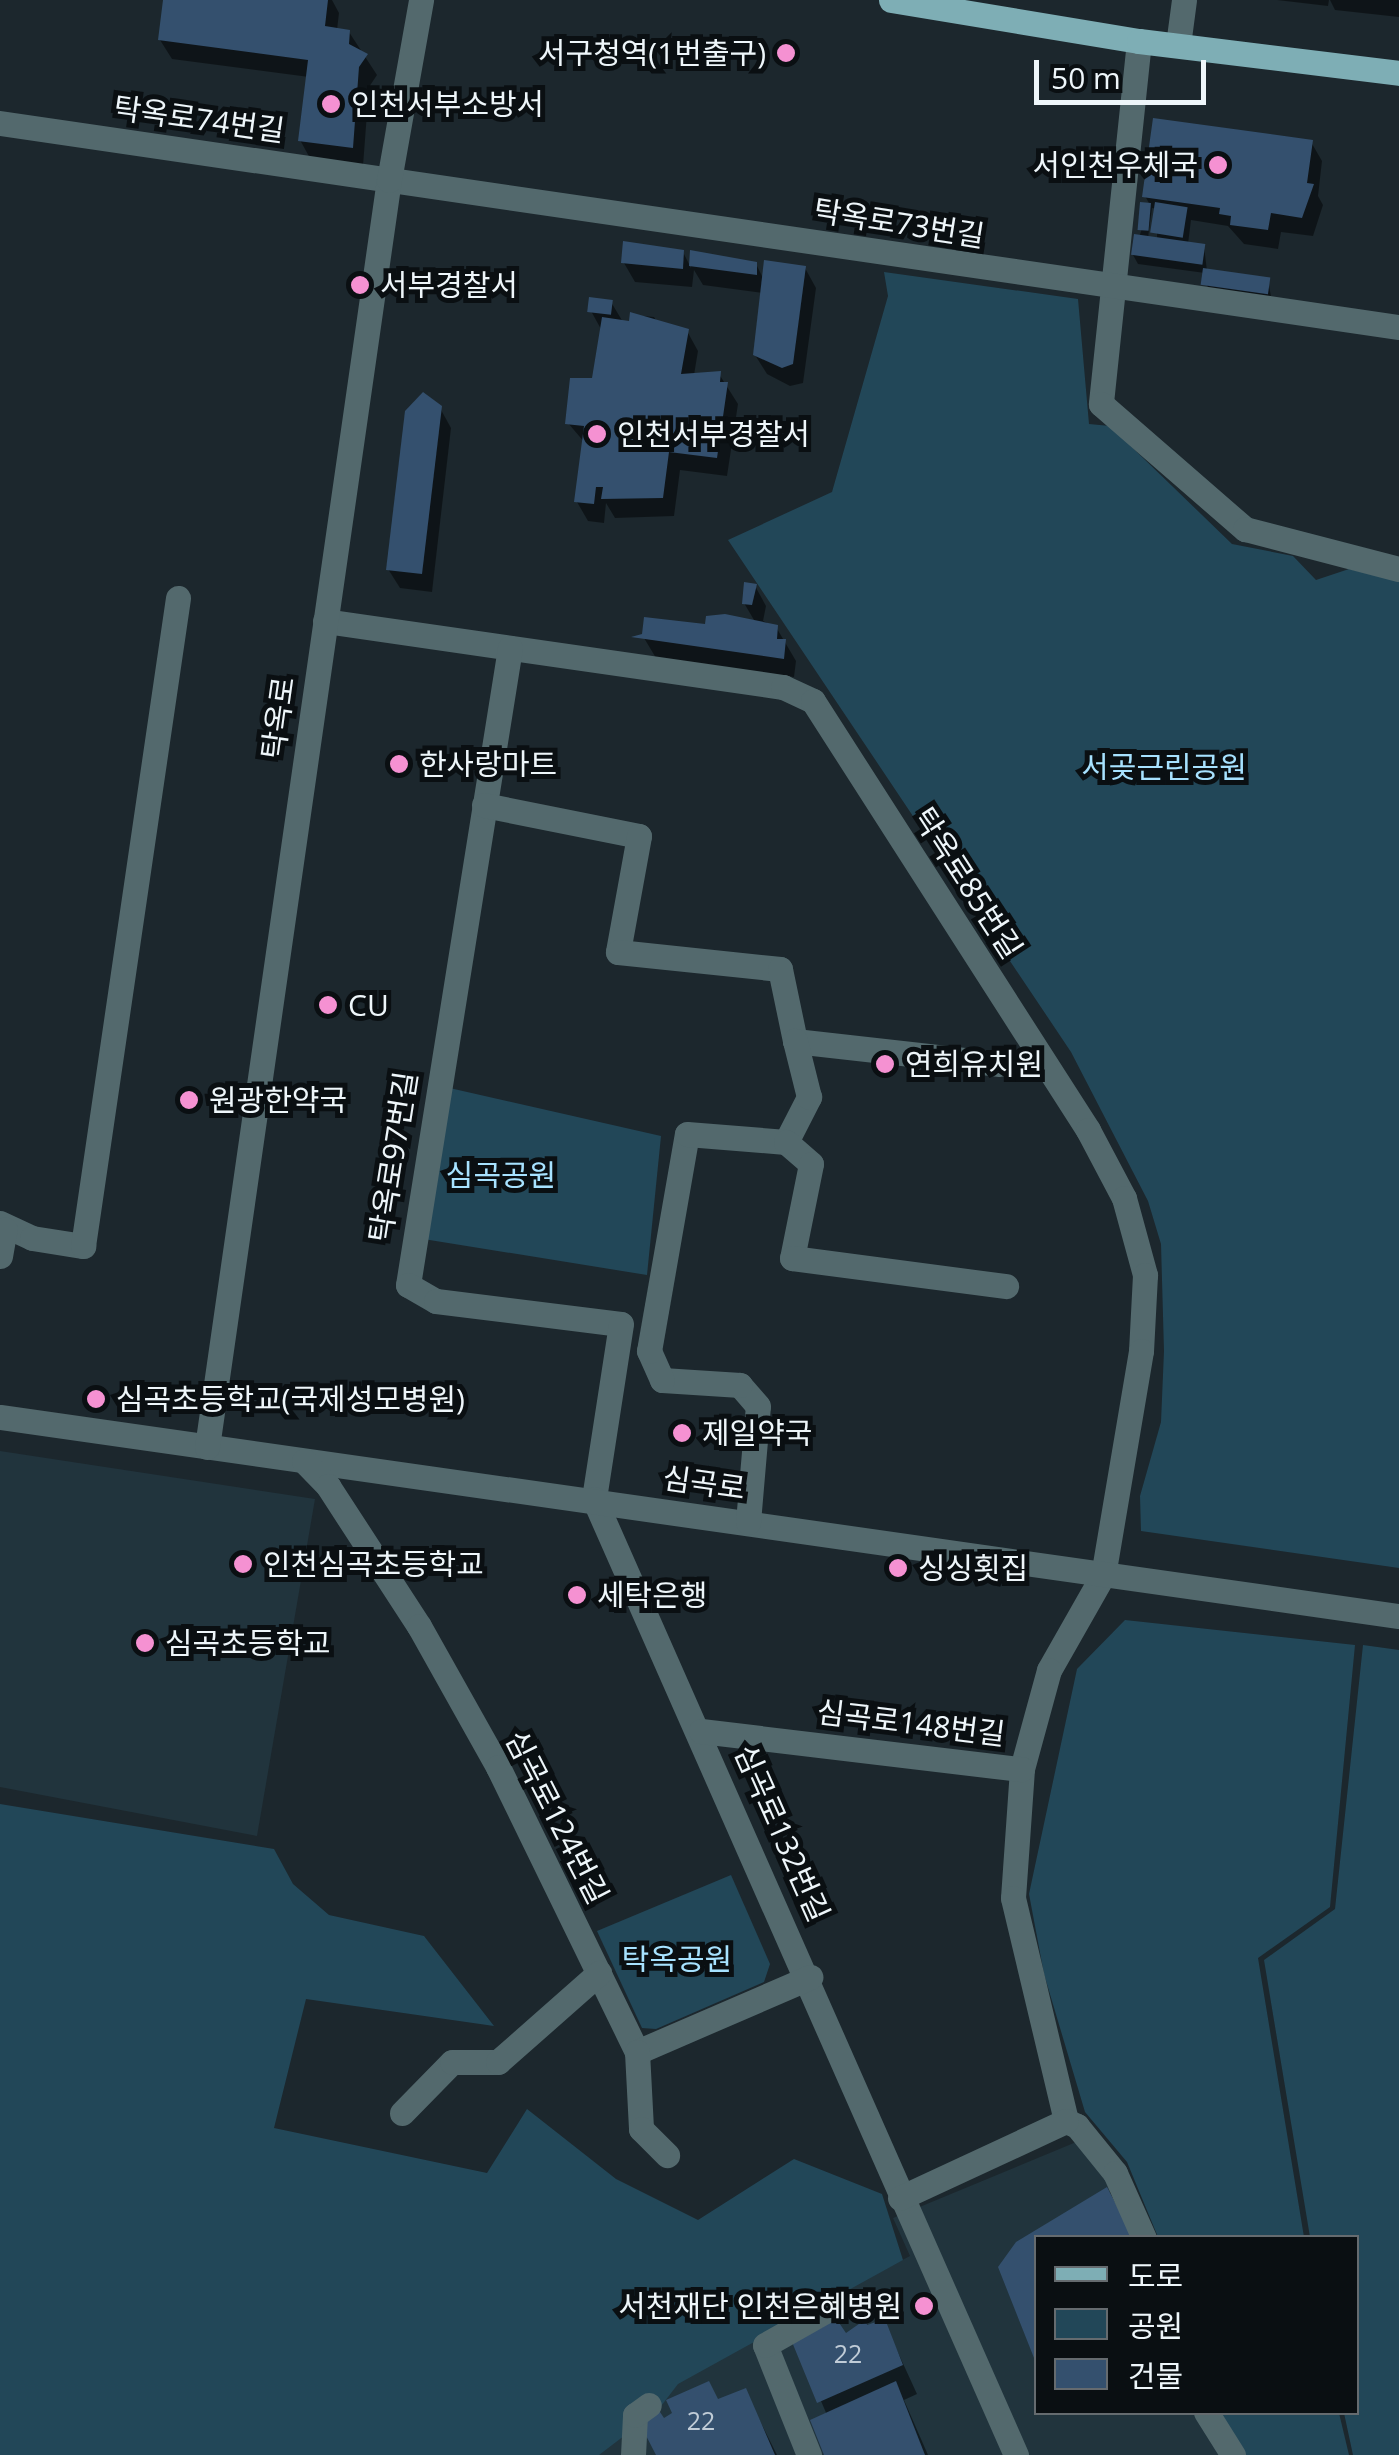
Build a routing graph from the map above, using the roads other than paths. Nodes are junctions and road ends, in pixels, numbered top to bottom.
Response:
1 (421, 0) edge
2 (891, 0) edge
3 (1184, 0) edge
4 (1139, 41) junction
5 (1178, 45) junction
6 (1399, 73) edge
7 (0, 122) edge
8 (389, 180) junction
9 (1108, 288) junction
10 (1399, 327) edge
11 (1399, 568) edge
12 (178, 598) dead end
13 (324, 622) junction
14 (510, 648) junction
15 (484, 806) junction
16 (795, 1041) junction
17 (1000, 1064) dead end
18 (786, 1142) junction
19 (3, 1226) edge
20 (0, 1256) edge
21 (1006, 1286) dead end
22 (0, 1417) edge
23 (207, 1447) junction
24 (304, 1461) junction
25 (594, 1499) junction
26 (748, 1522) junction
27 (1104, 1575) junction
28 (1399, 1616) edge
29 (701, 1731) junction
30 (1022, 1769) junction
31 (598, 1973) junction
32 (810, 1977) junction
33 (637, 2052) junction
34 (402, 2114) dead end
35 (1066, 2121) junction
36 (667, 2154) dead end
37 (900, 2198) junction
38 (1143, 2235) edge
39 (830, 2309) dead end
40 (649, 2406) dead end
41 (1208, 2415) edge
42 (633, 2455) edge
43 (809, 2455) edge
44 (1016, 2455) edge
45 (1232, 2455) edge

1 - 8 street, 탁옥로
2 - 4 main road
3 - 5 street
4 - 5 main road
4 - 9 street
5 - 6 main road
7 - 8 street, 탁옥로74번길
8 - 9 street, 탁옥로73번길
8 - 13 street, 탁옥로
9 - 10 street, 탁옥로73번길
9 - 11 street
12 - 19 street
13 - 14 street, 탁옥로85번길
13 - 23 street, 탁옥로
14 - 15 street, 탁옥로97번길
14 - 27 street, 탁옥로85번길
15 - 16 street
15 - 25 street, 탁옥로97번길
16 - 17 street
16 - 18 street
18 - 21 street
18 - 26 street
19 - 20 street
22 - 23 street, 심곡로
23 - 24 street, 심곡로
24 - 25 street, 심곡로
24 - 31 street, 심곡로124번길
25 - 26 street, 심곡로
25 - 29 street, 심곡로132번길
26 - 27 street, 심곡로
27 - 28 street, 심곡로
27 - 30 street, 심곡로148번길
29 - 30 street, 심곡로148번길
29 - 32 street, 심곡로132번길
30 - 35 street
31 - 33 street, 심곡로124번길
31 - 34 street
32 - 33 street
32 - 37 street, 심곡로132번길
33 - 36 street
35 - 37 street
35 - 38 street
37 - 44 street, 심곡로132번길
39 - 43 street
40 - 42 street
41 - 45 street

